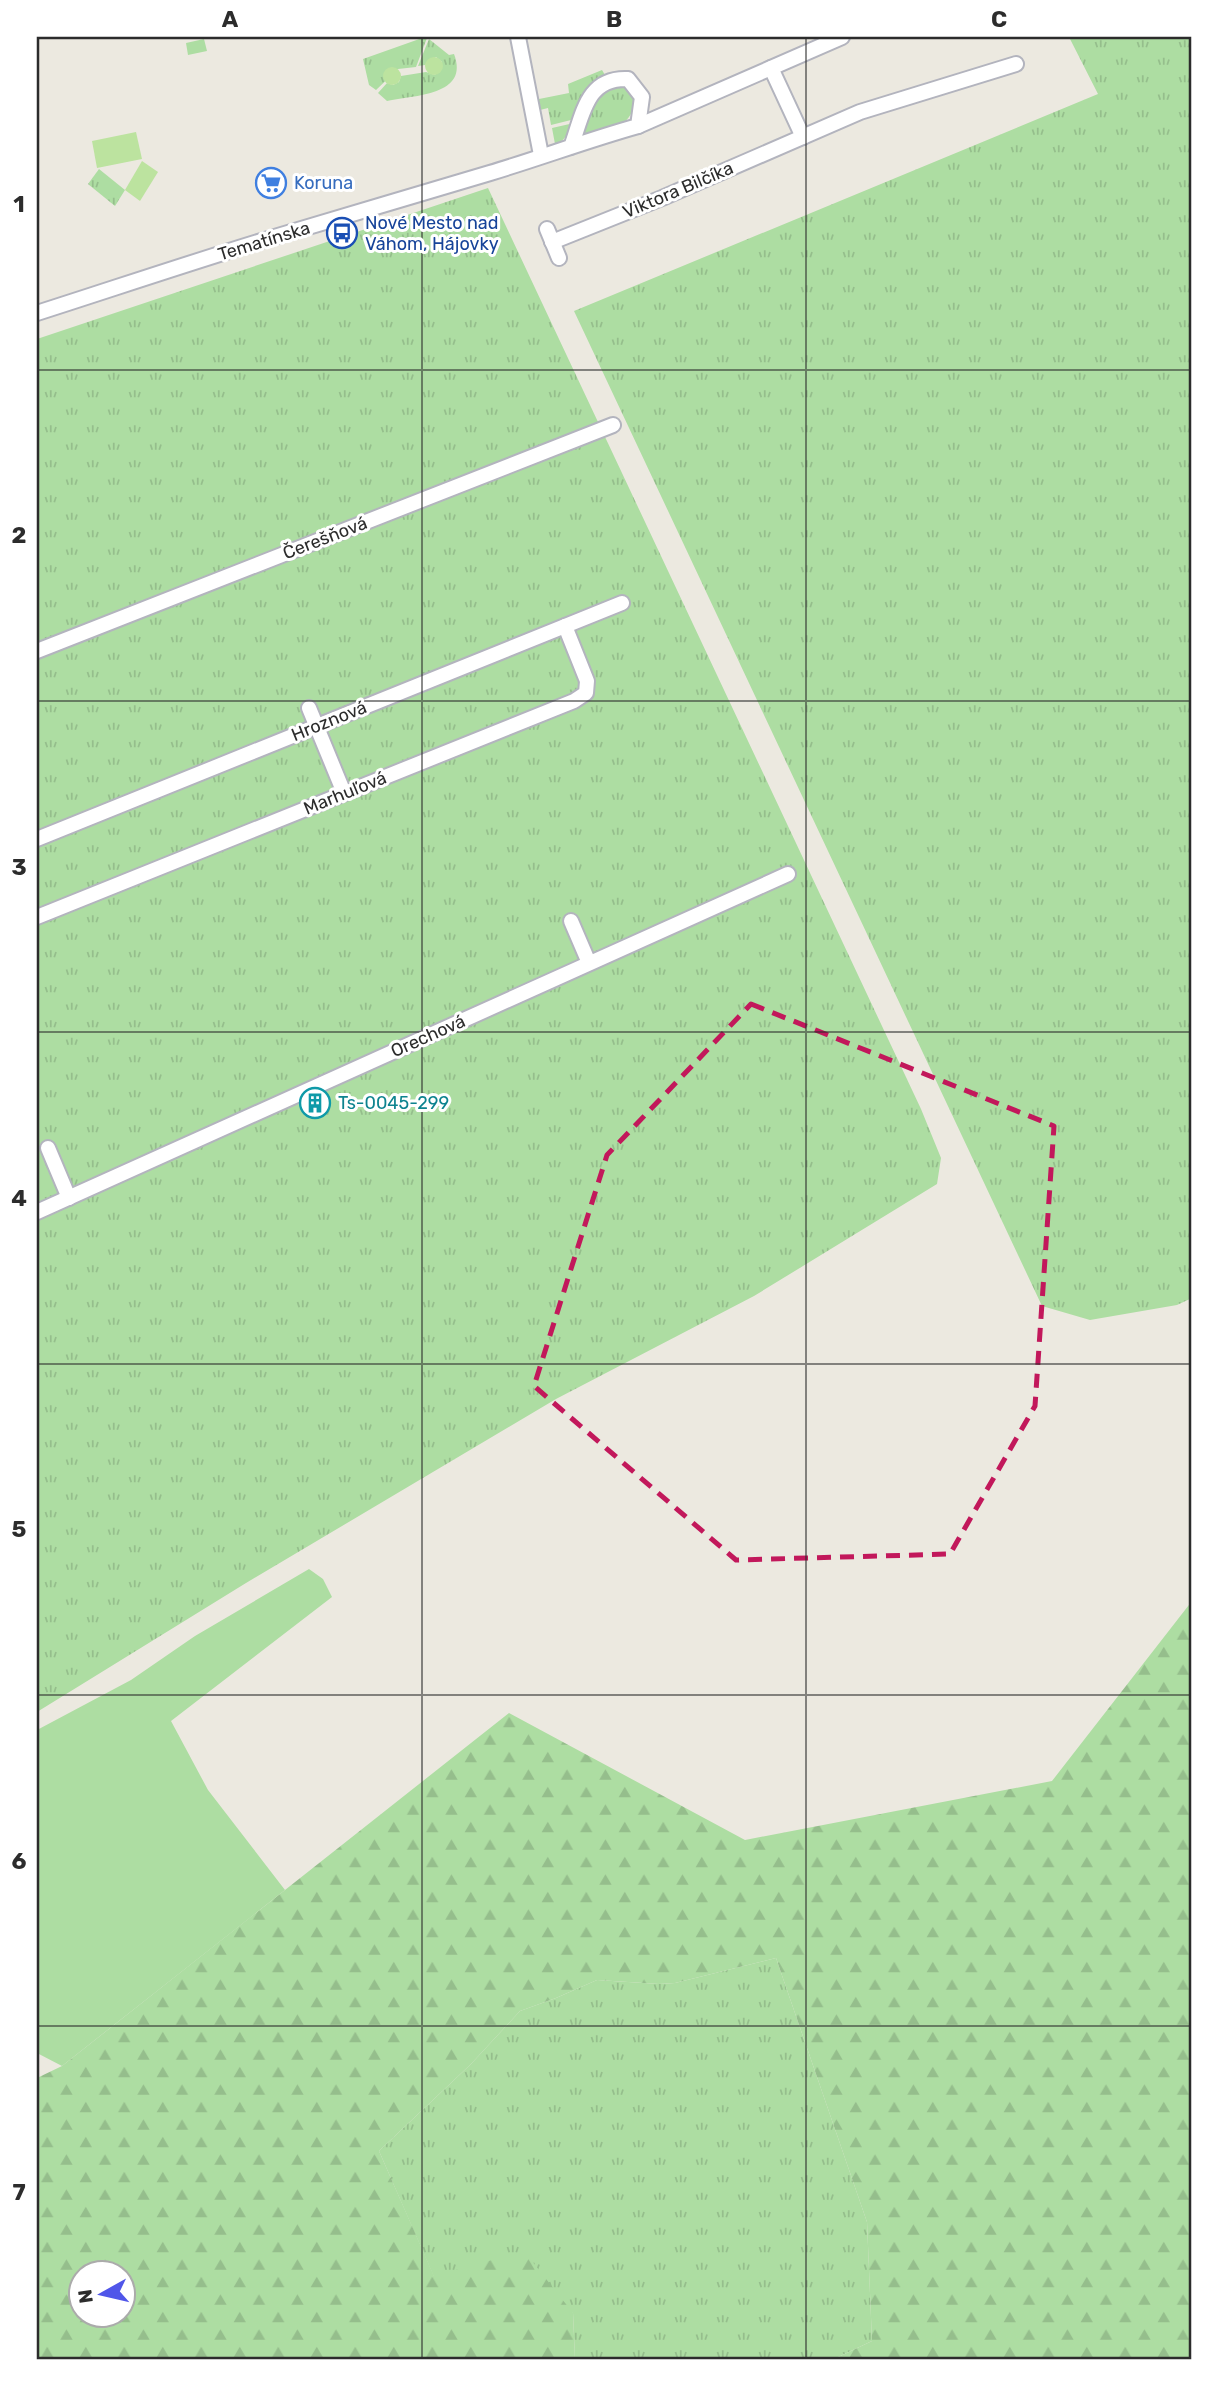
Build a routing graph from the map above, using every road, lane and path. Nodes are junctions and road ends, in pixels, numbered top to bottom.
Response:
1 (518, 37) edge
2 (842, 37) edge
3 (1016, 64) dead end
4 (771, 68) junction
5 (638, 126) junction
6 (803, 137) junction
7 (571, 147) junction
8 (541, 155) junction
9 (559, 258) dead end
10 (37, 313) edge
11 (613, 425) dead end
12 (622, 603) dead end
13 (565, 626) junction
14 (37, 650) edge
15 (309, 708) dead end
16 (316, 726) junction
17 (344, 793) junction
18 (37, 839) edge
19 (788, 874) dead end
20 (37, 917) edge
21 (570, 921) dead end
22 (589, 963) junction
23 (48, 1148) dead end
24 (69, 1198) junction
25 (37, 1212) edge

1 - 8 street
2 - 4 street, Tematínska
3 - 6 street, Viktora Bilčíka
4 - 5 street, Tematínska
4 - 6 street
5 - 7 street, Tematínska
5 - 7 street
6 - 9 street, Viktora Bilčíka
7 - 8 street, Tematínska
8 - 10 street, Tematínska
11 - 14 street, Čerešňová
12 - 13 street, Hroznová
13 - 16 street, Hroznová
13 - 17 street, Marhuľová
15 - 16 street
16 - 17 street
16 - 18 street, Hroznová
17 - 20 street, Marhuľová
19 - 22 street, Orechová
21 - 22 street
22 - 24 street, Orechová
23 - 24 street
24 - 25 street, Orechová

